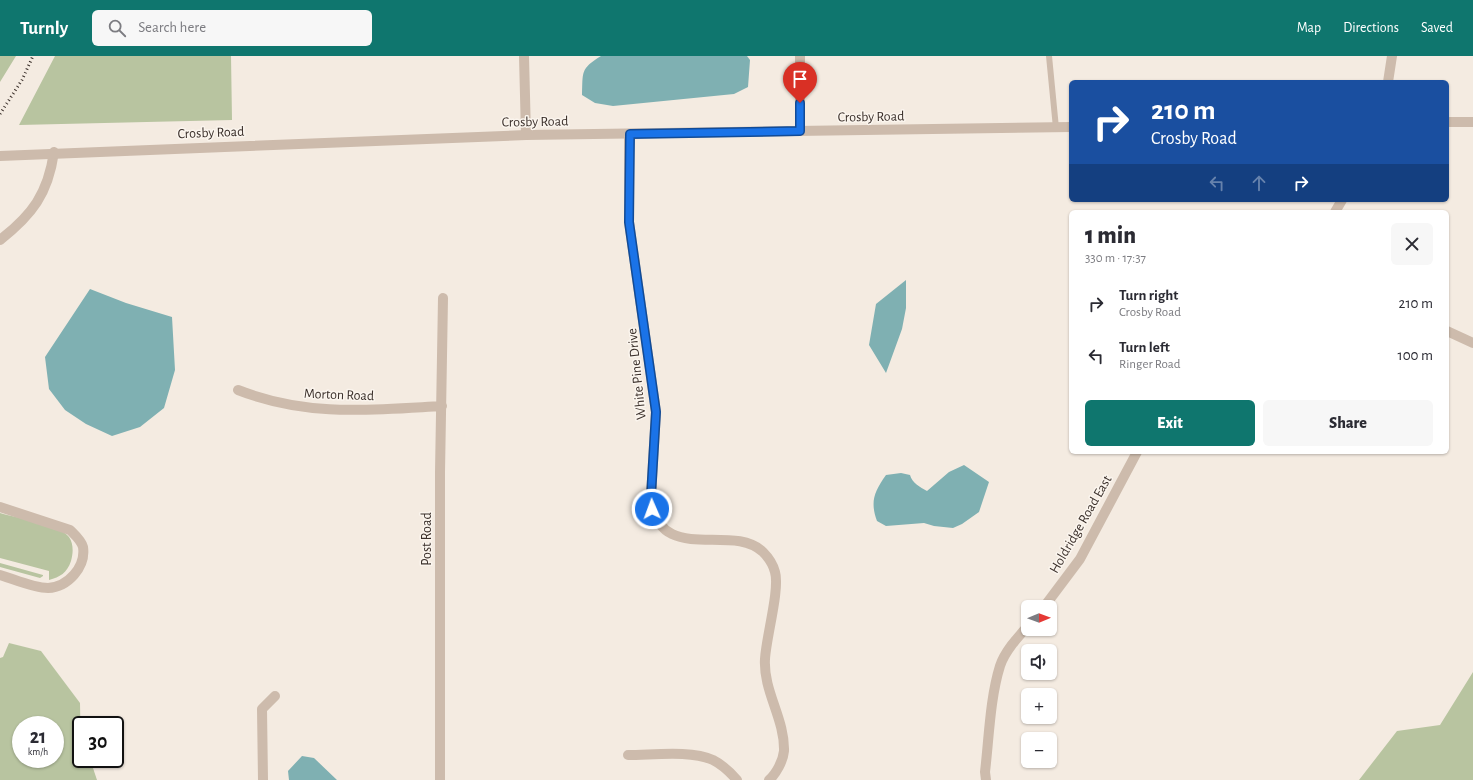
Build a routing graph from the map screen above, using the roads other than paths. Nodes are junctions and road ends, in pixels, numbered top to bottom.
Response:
1 (524, 56) edge
2 (800, 56) edge
3 (1050, 56) edge
4 (1392, 56) edge
5 (1388, 80) edge
6 (1449, 122) edge
7 (1473, 122) edge
8 (1056, 128) junction
9 (1069, 128) edge
10 (800, 131) junction
11 (630, 134) junction
12 (526, 135) junction
13 (54, 152) junction
14 (0, 156) edge
15 (0, 240) edge
16 (443, 298) dead end
17 (1449, 332) edge
18 (1473, 343) edge
19 (238, 390) dead end
20 (442, 406) junction
21 (1136, 454) edge
22 (0, 507) edge
23 (0, 575) edge
24 (1049, 600) edge
25 (1021, 633) edge
26 (275, 696) dead end
27 (628, 755) dead end
28 (263, 780) edge
29 (440, 780) edge
30 (737, 780) edge
31 (769, 780) edge
32 (986, 780) edge

1 - 12 street
2 - 10 street
3 - 8 lane
4 - 5 street
6 - 7 street
8 - 9 street, Crosby Road
8 - 10 street, Crosby Road
10 - 11 street, Crosby Road
11 - 12 street, Crosby Road
11 - 31 street, White Pine Drive
12 - 13 street, Crosby Road
13 - 14 street, Crosby Road
13 - 15 street
16 - 20 street, Post Road
17 - 18 street
19 - 20 street, Morton Road
20 - 29 street, Post Road
21 - 24 street, Holdridge Road East
22 - 23 street
25 - 32 street
26 - 28 street
27 - 30 street

